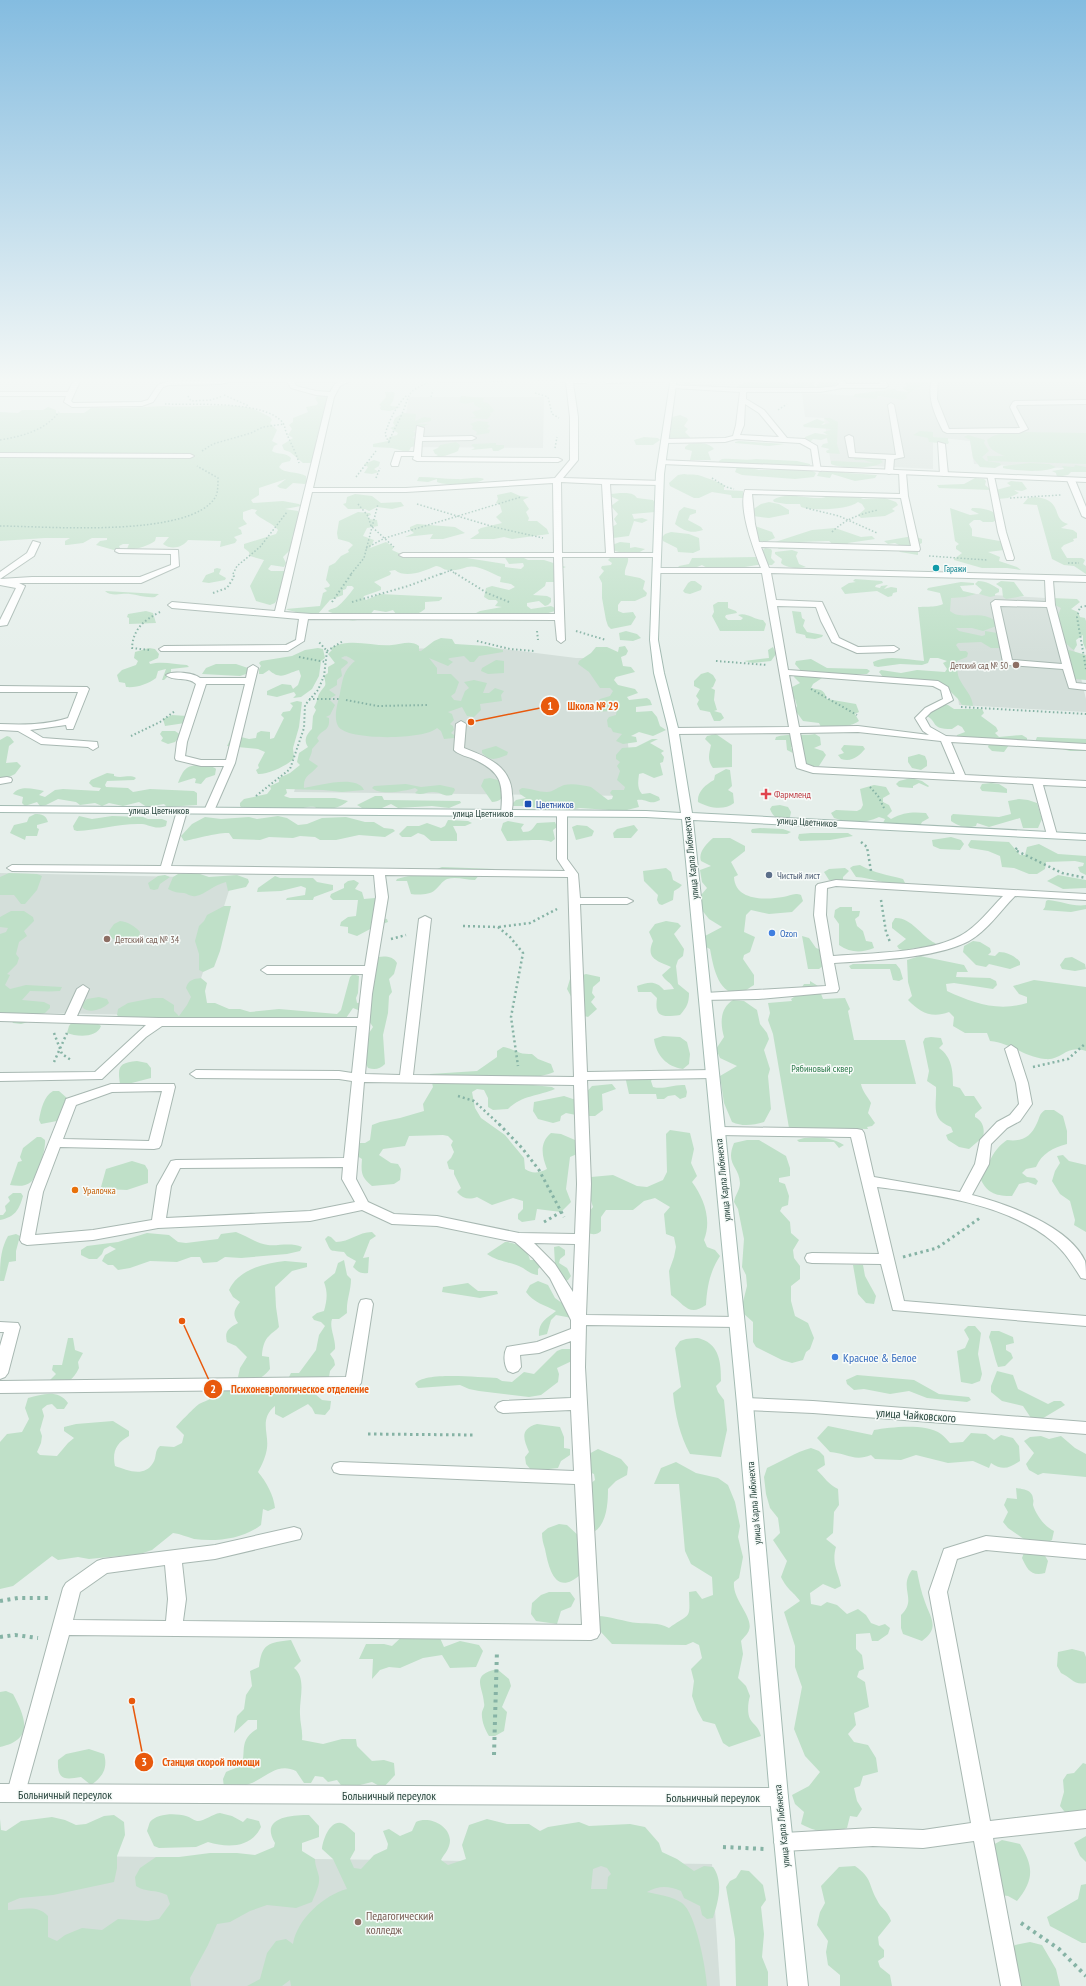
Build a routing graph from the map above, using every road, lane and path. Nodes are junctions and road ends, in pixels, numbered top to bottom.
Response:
1 (203, 470) edge
2 (301, 470) edge
3 (314, 470) edge
4 (362, 470) edge
5 (380, 470) edge
6 (553, 470) edge
7 (566, 470) edge
8 (661, 470) edge
9 (834, 470) edge
10 (944, 470) edge
11 (889, 472) joint
12 (902, 473) junction
13 (944, 474) junction
14 (707, 476) dead end
15 (990, 476) junction
16 (557, 480) junction
17 (1071, 480) junction
18 (1086, 480) edge
19 (606, 481) junction
20 (660, 483) junction
21 (332, 489) junction
22 (364, 489) junction
23 (379, 489) junction
24 (309, 490) junction
25 (748, 492) junction
26 (1076, 492) junction
27 (1086, 492) edge
28 (527, 496) dead end
29 (904, 496) junction
30 (996, 500) junction
31 (306, 501) junction
32 (412, 502) dead end
33 (801, 507) dead end
34 (460, 516) junction
35 (1086, 516) edge
36 (0, 526) edge
37 (372, 526) junction
38 (385, 538) junction
39 (558, 542) junction
40 (36, 543) dead end
41 (755, 544) junction
42 (366, 548) junction
43 (909, 549) junction
44 (119, 552) dead end
45 (403, 554) joint
46 (419, 555) junction
47 (610, 555) junction
48 (657, 555) junction
49 (558, 556) junction
50 (1010, 558) dead end
51 (456, 568) dead end
52 (450, 570) junction
53 (657, 570) junction
54 (766, 571) junction
55 (0, 576) edge
56 (1049, 578) junction
57 (1086, 579) edge
58 (0, 583) edge
59 (210, 594) dead end
60 (772, 602) junction
61 (512, 603) dead end
62 (346, 604) dead end
63 (172, 605) joint
64 (1051, 605) junction
65 (1086, 606) edge
66 (279, 614) junction
67 (304, 616) junction
68 (559, 621) junction
69 (0, 623) edge
70 (561, 640) dead end
71 (606, 640) dead end
72 (318, 641) dead end
73 (343, 641) dead end
74 (477, 641) dead end
75 (288, 648) junction
76 (164, 649) joint
77 (894, 649) dead end
78 (327, 651) junction
79 (534, 651) dead end
80 (716, 661) dead end
81 (326, 662) junction
82 (1067, 667) junction
83 (253, 668) dead end
84 (1086, 670) edge
85 (784, 672) junction
86 (171, 675) dead end
87 (250, 681) junction
88 (198, 682) junction
89 (1086, 687) edge
90 (0, 689) edge
91 (310, 698) junction
92 (339, 699) dead end
93 (196, 700) junction
94 (346, 700) dead end
95 (948, 700) junction
96 (429, 705) dead end
97 (1086, 714) edge
98 (461, 724) dead end
99 (0, 727) edge
100 (20, 728) junction
101 (795, 730) junction
102 (878, 731) junction
103 (674, 732) junction
104 (131, 736) dead end
105 (945, 739) junction
106 (93, 747) dead end
107 (1086, 747) edge
108 (230, 763) junction
109 (960, 777) junction
110 (1037, 781) junction
111 (1086, 784) edge
112 (256, 796) dead end
113 (0, 809) edge
114 (182, 810) junction
115 (210, 811) junction
116 (506, 813) junction
117 (562, 814) junction
118 (687, 815) junction
119 (1052, 835) junction
120 (1086, 837) edge
121 (1015, 850) dead end
122 (12, 868) dead end
123 (165, 870) junction
124 (379, 871) junction
125 (573, 874) junction
126 (1086, 878) edge
127 (1012, 893) junction
128 (1086, 897) edge
129 (574, 901) junction
130 (627, 901) dead end
131 (425, 919) dead end
132 (463, 926) dead end
133 (498, 927) junction
134 (424, 931) junction
135 (373, 948) junction
136 (828, 960) junction
137 (267, 970) dead end
138 (370, 970) junction
139 (83, 989) dead end
140 (705, 997) junction
141 (0, 1017) edge
142 (40, 1017) junction
143 (70, 1018) junction
144 (159, 1022) junction
145 (364, 1022) junction
146 (1086, 1043) edge
147 (60, 1049) junction
148 (1011, 1049) dead end
149 (1017, 1068) junction
150 (196, 1074) dead end
151 (713, 1074) junction
152 (92, 1076) junction
153 (0, 1077) edge
154 (47, 1077) junction
155 (358, 1078) junction
156 (406, 1079) junction
157 (580, 1079) junction
158 (520, 1081) junction
159 (94, 1094) junction
160 (454, 1095) dead end
161 (719, 1131) junction
162 (55, 1142) junction
163 (351, 1162) junction
164 (868, 1181) junction
165 (964, 1197) junction
166 (583, 1203) junction
167 (363, 1205) junction
168 (991, 1206) junction
169 (561, 1212) junction
170 (158, 1223) junction
171 (518, 1238) junction
172 (581, 1239) junction
173 (812, 1258) dead end
174 (887, 1259) junction
175 (1086, 1274) edge
176 (366, 1304) dead end
177 (1086, 1321) edge
178 (737, 1322) junction
179 (578, 1326) junction
180 (0, 1327) edge
181 (513, 1367) dead end
182 (0, 1372) edge
183 (0, 1387) edge
184 (579, 1404) junction
185 (745, 1404) junction
186 (503, 1407) dead end
187 (1086, 1428) edge
188 (368, 1434) dead end
189 (475, 1435) dead end
190 (340, 1468) dead end
191 (583, 1478) junction
192 (294, 1534) dead end
193 (1086, 1552) edge
194 (173, 1558) junction
195 (0, 1601) edge
196 (67, 1606) junction
197 (62, 1627) junction
198 (174, 1628) junction
199 (498, 1632) junction
200 (0, 1637) edge
201 (494, 1755) dead end
202 (8, 1793) edge
203 (779, 1797) junction
204 (1086, 1819) edge
205 (982, 1831) junction
206 (785, 1846) junction
207 (723, 1847) dead end
208 (996, 1906) junction
209 (1086, 1976) edge
210 (798, 1986) edge
211 (1011, 1986) edge

1 - 36 path
2 - 24 path
3 - 24 main road
4 - 21 path
5 - 22 path
6 - 16 main road
7 - 16 main road
8 - 20 main road, улица Карла Либкнехта
9 - 11 main road
10 - 13 main road
11 - 12 main road
12 - 13 main road
12 - 29 main road
13 - 15 main road
14 - 25 path
15 - 17 main road
15 - 30 main road
16 - 19 main road
16 - 23 main road
16 - 39 main road
17 - 18 main road
17 - 26 main road
19 - 20 main road
19 - 47 main road
20 - 48 main road, улица Карла Либкнехта
21 - 22 main road
21 - 24 main road
21 - 37 path
22 - 23 main road
23 - 37 path
24 - 31 main road
25 - 29 main road
25 - 41 main road
26 - 27 main road
26 - 30 path
26 - 35 main road
28 - 34 path
29 - 43 main road
30 - 50 main road
31 - 59 path
31 - 66 main road
32 - 34 path
33 - 43 path
34 - 38 path
34 - 39 path
37 - 38 path
37 - 42 path
38 - 42 path
38 - 45 path
39 - 49 main road
40 - 55 main road
41 - 43 main road
41 - 54 main road
42 - 67 path
44 - 58 main road
45 - 46 main road
46 - 49 main road
46 - 52 path
47 - 48 main road
47 - 49 main road
48 - 53 main road, улица Карла Либкнехта
49 - 68 main road
51 - 52 path
52 - 61 path
52 - 62 path
53 - 54 main road
53 - 103 main road, улица Карла Либкнехта
54 - 56 main road
54 - 60 main road
56 - 57 main road
56 - 64 main road
58 - 69 main road
60 - 77 main road
60 - 85 main road
63 - 66 main road
63 - 76 path
64 - 82 main road
64 - 82 main road
65 - 84 path
66 - 67 main road
67 - 68 main road
67 - 75 main road
68 - 70 main road
68 - 71 path
72 - 78 path
73 - 78 path
74 - 79 path
75 - 76 main road
75 - 81 path
78 - 81 path
80 - 85 path
81 - 91 path
82 - 89 main road
83 - 87 main road
85 - 95 main road
85 - 101 main road
85 - 102 path
86 - 88 main road
87 - 88 main road
87 - 108 main road
88 - 93 main road
90 - 100 main road
91 - 92 path
91 - 112 path
93 - 104 path
93 - 108 main road
94 - 96 path
95 - 97 path
95 - 105 main road
98 - 116 main road
99 - 100 main road
100 - 106 main road
101 - 102 main road
101 - 103 main road
101 - 109 main road
102 - 105 main road
103 - 118 main road, улица Карла Либкнехта
105 - 107 main road
105 - 109 main road
108 - 115 main road
109 - 110 main road
110 - 111 main road
110 - 119 main road
113 - 114 main road, улица Цветников
114 - 115 main road, улица Цветников
114 - 123 main road
115 - 116 main road, улица Цветников
116 - 117 main road, улица Цветников
117 - 118 main road, улица Цветников
117 - 125 main road
118 - 119 main road, улица Цветников
118 - 140 main road, улица Карла Либкнехта
119 - 120 main road, улица Цветников
121 - 126 path
122 - 123 main road
123 - 124 main road
124 - 125 main road
124 - 135 main road
125 - 129 main road
127 - 128 main road
127 - 136 main road
127 - 136 main road
129 - 130 main road
129 - 133 path
129 - 157 main road
131 - 134 main road
132 - 133 path
133 - 158 path
134 - 135 path
134 - 156 main road
135 - 138 main road
136 - 140 main road
137 - 138 main road
138 - 145 main road
139 - 143 main road
140 - 151 main road, улица Карла Либкнехта
141 - 142 main road
142 - 143 main road
142 - 147 path
143 - 144 main road
143 - 147 path
144 - 145 main road
144 - 152 main road
145 - 155 main road
146 - 149 path
147 - 152 path
147 - 154 path
148 - 149 main road
149 - 165 main road
150 - 155 main road
151 - 157 main road
151 - 161 main road, улица Карла Либкнехта
152 - 154 main road
152 - 159 main road
153 - 154 main road
155 - 156 main road
155 - 163 main road
156 - 158 main road
157 - 158 main road
157 - 166 main road
159 - 162 main road
159 - 162 main road
160 - 169 path
161 - 164 main road
161 - 178 main road, улица Карла Либкнехта
162 - 170 main road
163 - 167 main road
163 - 170 main road
164 - 165 main road
164 - 174 main road
165 - 168 main road
166 - 169 path
166 - 172 main road
167 - 170 main road
167 - 171 main road
168 - 174 path
168 - 175 main road
169 - 171 path
169 - 172 path
171 - 172 main road
171 - 179 main road
172 - 179 main road
173 - 174 main road
174 - 177 main road
176 - 183 main road
178 - 179 main road
178 - 185 main road, улица Карла Либкнехта
179 - 181 main road
179 - 184 main road
180 - 182 main road
184 - 186 main road
184 - 191 main road
185 - 187 main road, улица Чайковского
185 - 203 main road, улица Карла Либкнехта
188 - 189 path
190 - 191 main road
191 - 199 main road
192 - 194 main road
193 - 205 main road
194 - 196 main road
194 - 198 main road
195 - 196 path
196 - 197 main road
197 - 198 main road
197 - 200 path
197 - 202 main road
198 - 199 main road
199 - 201 path
202 - 203 main road, Больничный переулок
203 - 206 main road, улица Карла Либкнехта
204 - 205 main road
205 - 206 main road
205 - 208 main road
206 - 207 path
206 - 210 main road, улица Карла Либкнехта
208 - 209 path
208 - 211 main road

